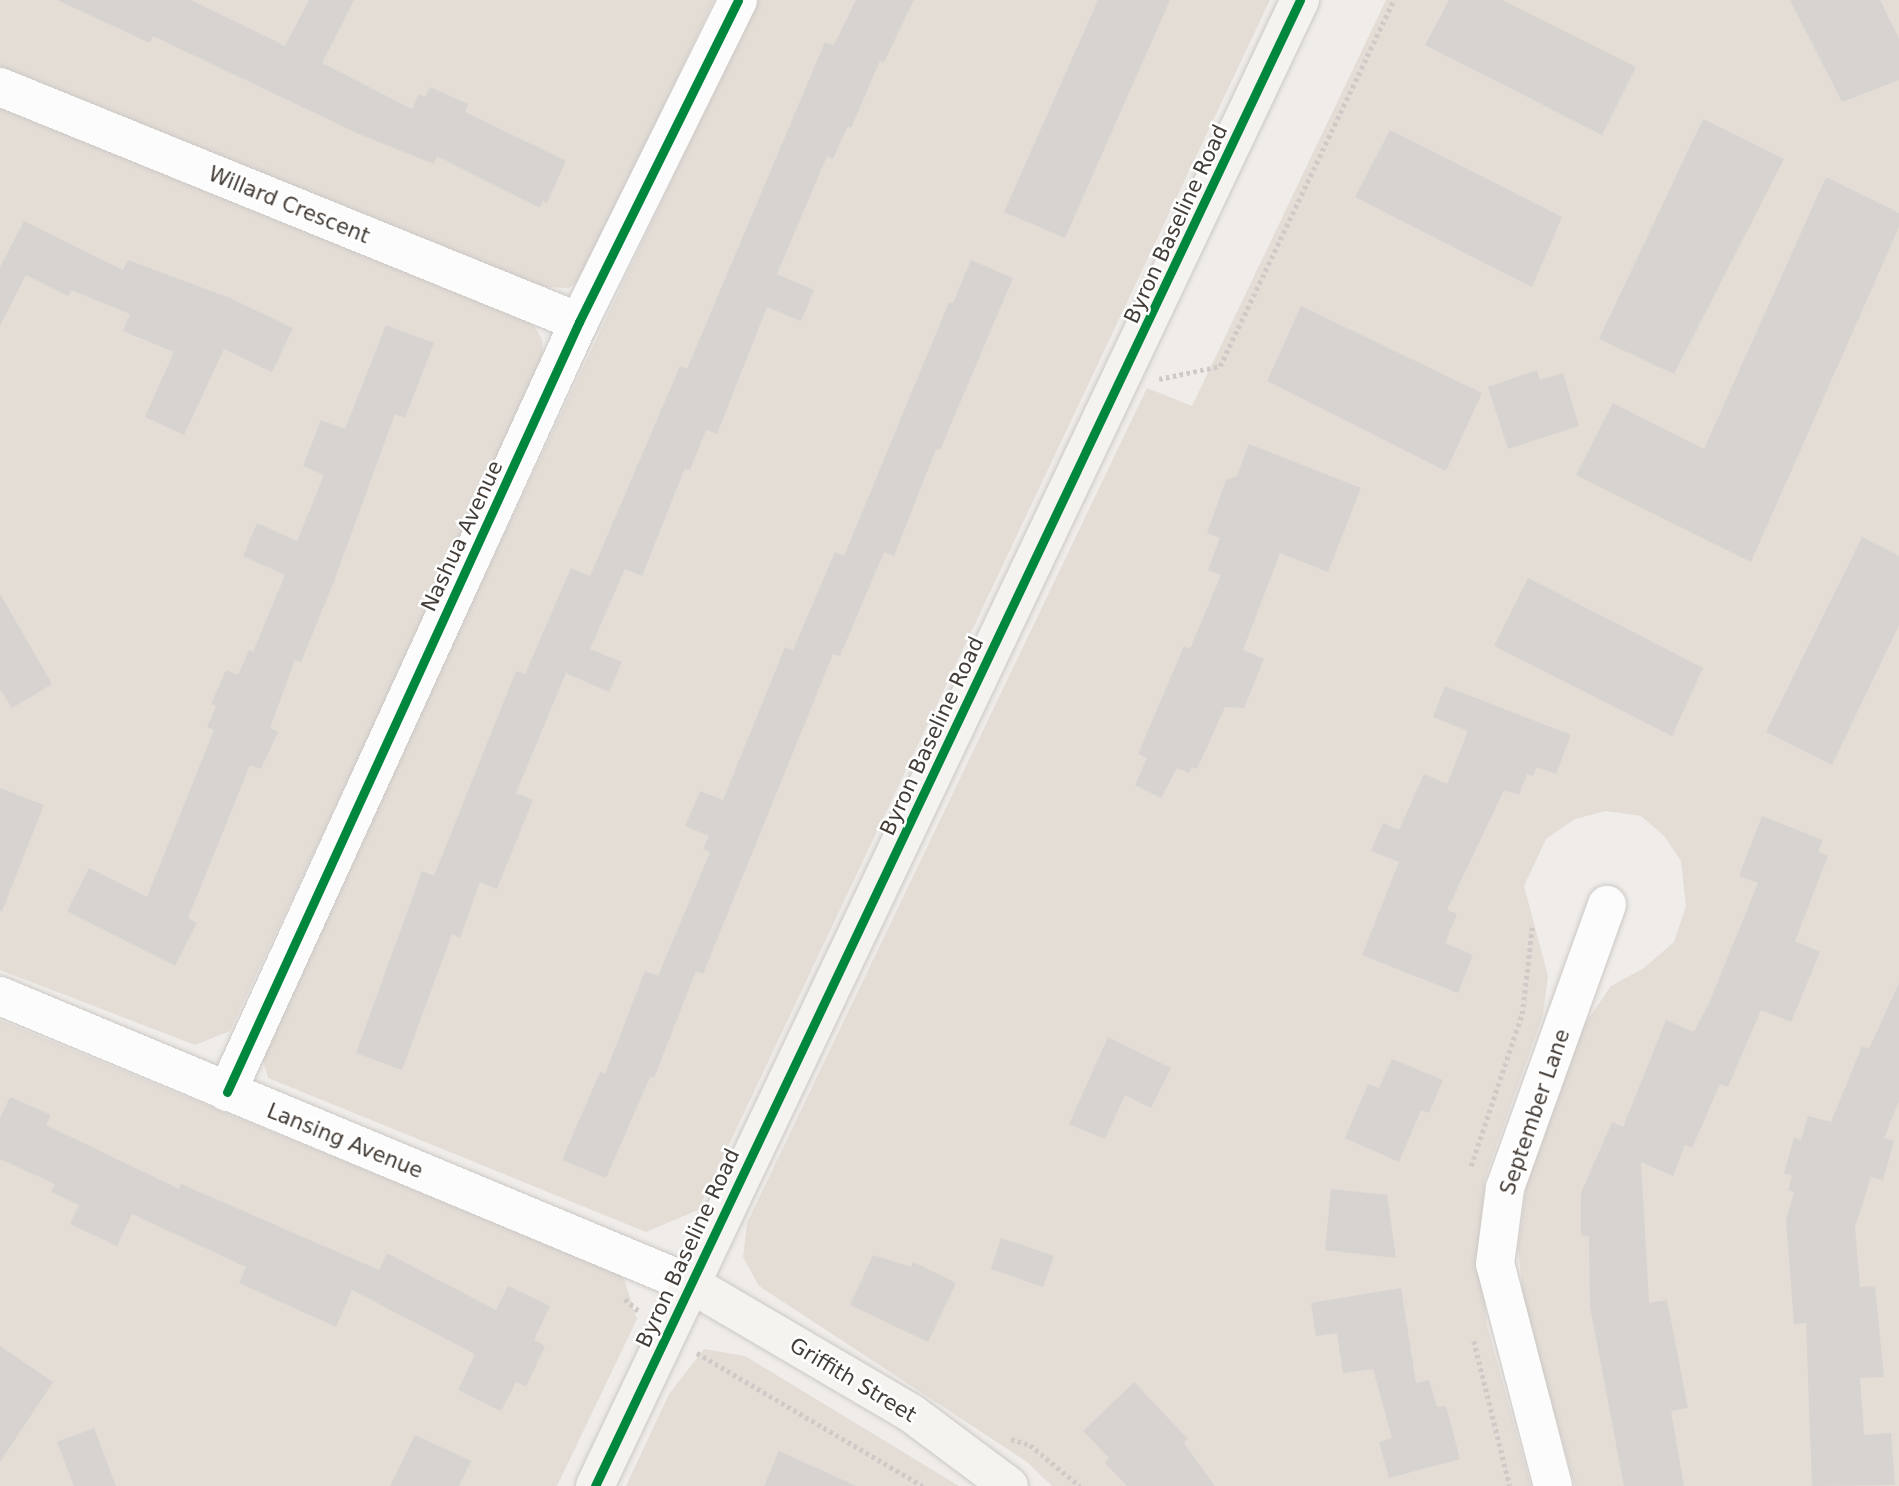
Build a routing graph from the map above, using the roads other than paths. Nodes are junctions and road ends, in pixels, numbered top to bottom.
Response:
1 (738, 0) edge
2 (1300, 0) edge
3 (0, 87) edge
4 (579, 322) junction
5 (1607, 905) dead end
6 (0, 996) edge
7 (228, 1092) junction
8 (691, 1284) junction
9 (595, 1486) edge
10 (1009, 1486) edge
11 (1553, 1486) edge

1 - 4 street, Nashua Avenue
2 - 8 main road, Byron Baseline Road
3 - 4 street, Willard Crescent
4 - 7 street, Nashua Avenue
5 - 11 street, September Lane
6 - 7 street, Lansing Avenue
7 - 8 street, Lansing Avenue
8 - 9 main road, Byron Baseline Road
8 - 10 main road, Griffith Street

